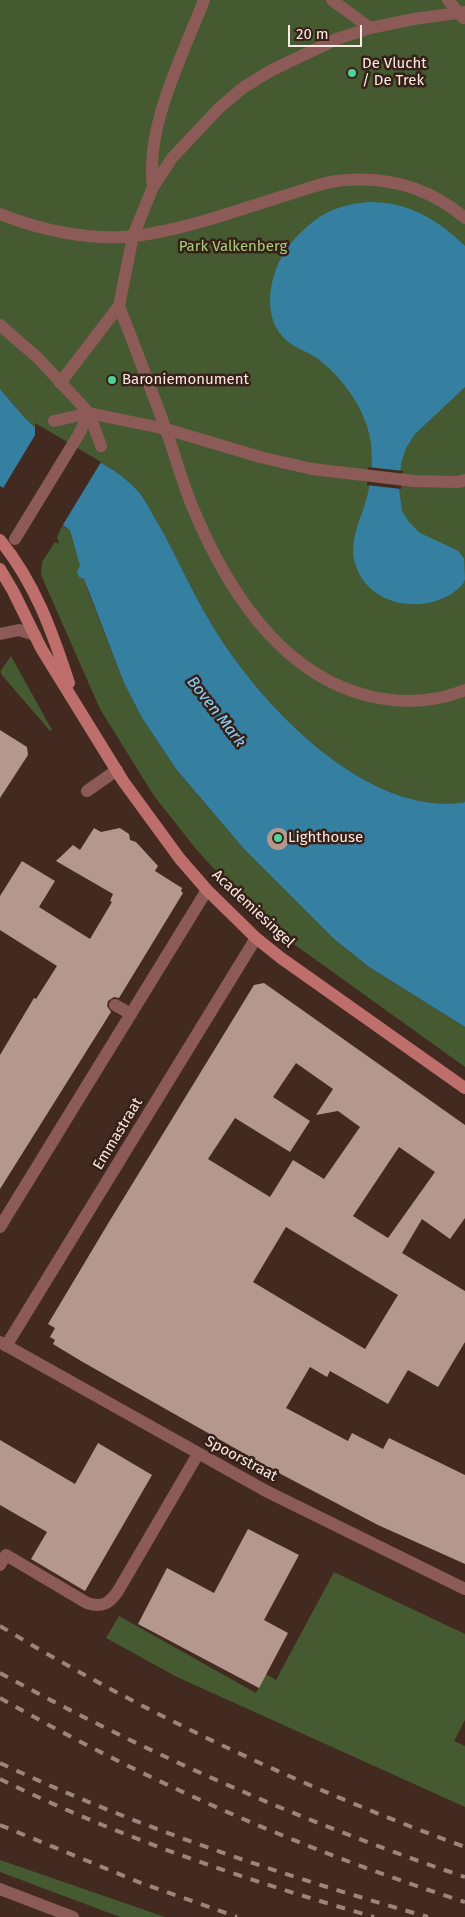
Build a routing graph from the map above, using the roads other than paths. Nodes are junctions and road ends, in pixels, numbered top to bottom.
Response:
1 (204, 0) edge
2 (332, 0) edge
3 (448, 0) edge
4 (463, 15) edge
5 (370, 28) junction
6 (153, 187) junction
7 (0, 214) edge
8 (465, 218) edge
9 (133, 236) junction
10 (119, 306) junction
11 (0, 325) edge
12 (60, 383) junction
13 (89, 413) junction
14 (54, 421) dead end
15 (166, 429) junction
16 (101, 446) dead end
17 (465, 480) edge
18 (439, 482) junction
19 (465, 492) edge
20 (8, 543) edge
21 (0, 569) edge
22 (0, 634) edge
23 (35, 635) junction
24 (465, 690) edge
25 (75, 700) junction
26 (117, 770) junction
27 (87, 791) dead end
28 (207, 890) junction
29 (256, 938) junction
30 (115, 1005) dead end
31 (131, 1014) junction
32 (465, 1088) edge
33 (0, 1227) edge
34 (3, 1344) edge
35 (198, 1454) junction
36 (0, 1565) edge
37 (465, 1590) edge
38 (0, 1890) edge
39 (73, 1917) edge

1 - 6 street
2 - 5 street
3 - 4 street
4 - 5 street
5 - 6 street
6 - 9 street
7 - 9 street
8 - 9 street
9 - 10 street
10 - 12 street
10 - 15 street
11 - 12 street
12 - 13 street
13 - 14 street
13 - 15 street
13 - 16 street
13 - 20 street
15 - 18 street
15 - 24 street
17 - 18 street
18 - 19 street
20 - 25 street, Academiesingel
21 - 23 street, Academiesingel
22 - 23 street
23 - 25 street, Academiesingel
25 - 26 street, Academiesingel
26 - 27 street
26 - 28 street, Academiesingel
28 - 29 street, Academiesingel
28 - 31 street
29 - 32 street, Academiesingel
29 - 34 street, Emmastraat
30 - 31 street
31 - 33 street
34 - 35 street, Spoorstraat
35 - 36 street
35 - 37 street, Spoorstraat
38 - 39 street

